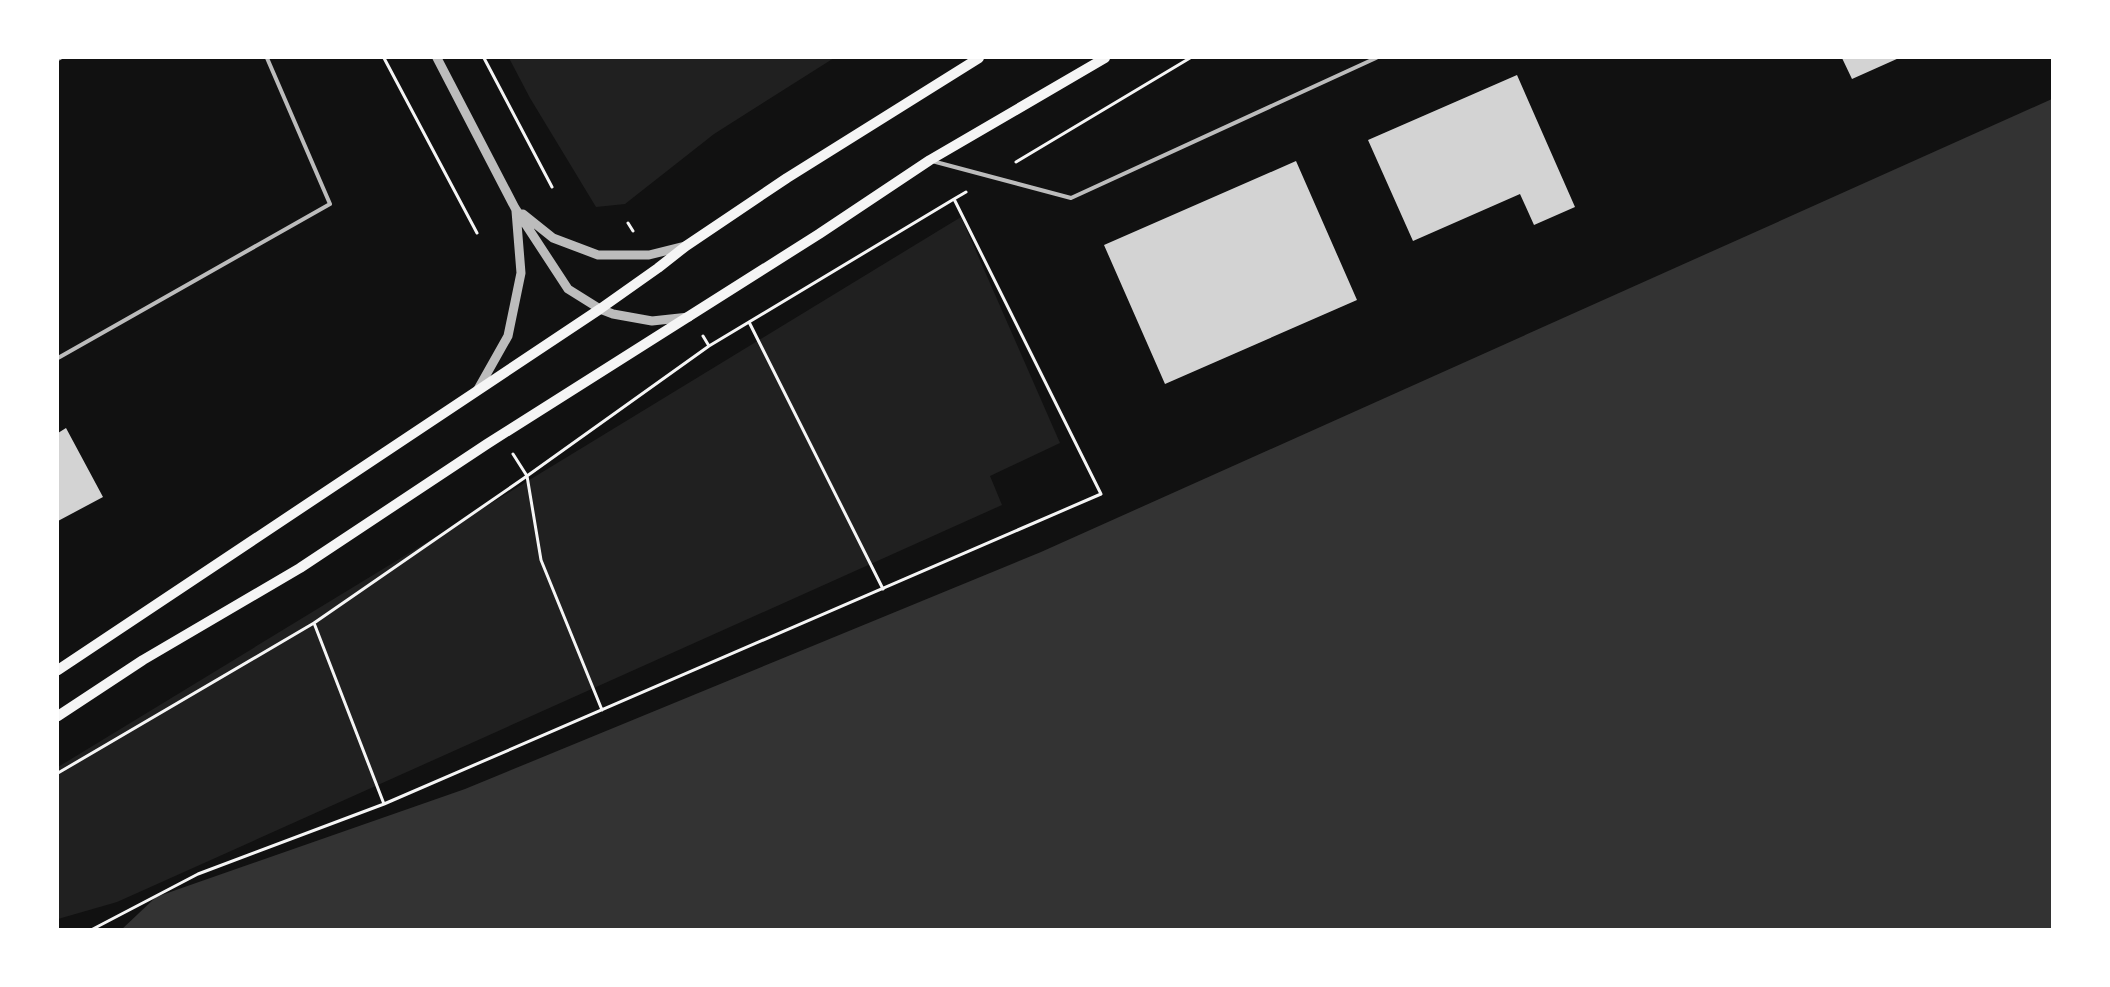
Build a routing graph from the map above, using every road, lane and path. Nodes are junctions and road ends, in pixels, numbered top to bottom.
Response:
1 (267, 58) edge
2 (384, 58) edge
3 (437, 58) edge
4 (484, 58) edge
5 (979, 58) edge
6 (1106, 58) edge
7 (1190, 58) edge
8 (1376, 58) edge
9 (930, 160) junction
10 (990, 177) junction
11 (552, 187) dead end
12 (954, 199) junction
13 (515, 208) junction
14 (477, 233) dead end
15 (686, 246) junction
16 (600, 309) junction
17 (690, 316) junction
18 (749, 322) junction
19 (58, 358) edge
20 (476, 392) junction
21 (527, 476) junction
22 (883, 588) junction
23 (314, 623) junction
24 (58, 670) edge
25 (602, 710) junction
26 (58, 716) edge
27 (58, 773) edge
28 (384, 804) junction
29 (91, 930) edge

1 - 19 lane
2 - 14 path
3 - 13 street
4 - 11 path
5 - 15 main road
6 - 9 main road
7 - 10 path
8 - 10 lane
9 - 10 lane
9 - 17 main road
10 - 12 path
12 - 18 path
12 - 22 path
13 - 15 street
13 - 16 street
13 - 20 street
15 - 16 main road
16 - 17 street
16 - 20 main road
17 - 26 main road
18 - 21 path
18 - 22 path
20 - 24 main road
21 - 23 path
21 - 25 path
22 - 25 path
23 - 27 path
23 - 28 path
25 - 28 path
28 - 29 path

